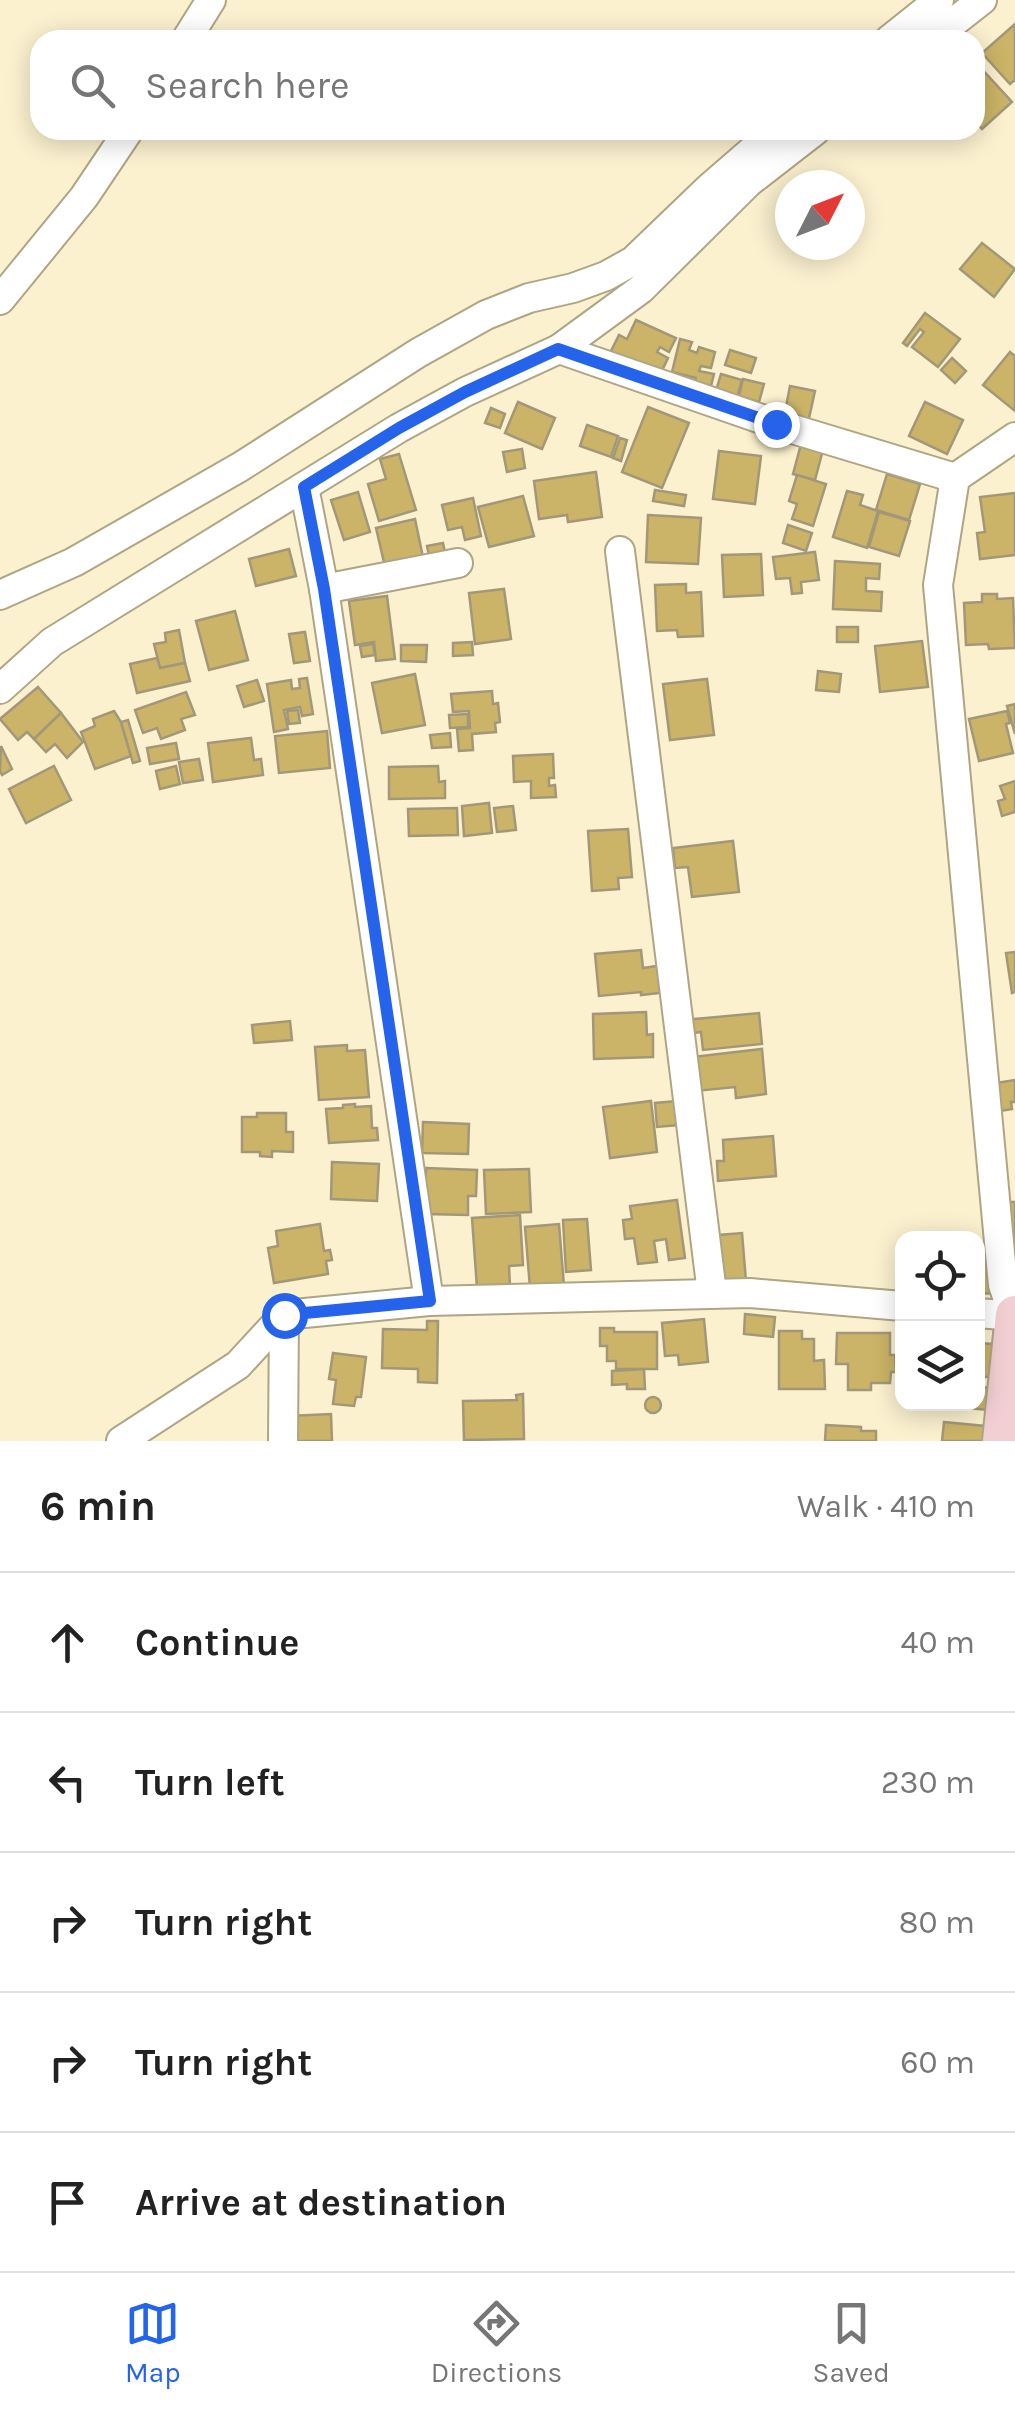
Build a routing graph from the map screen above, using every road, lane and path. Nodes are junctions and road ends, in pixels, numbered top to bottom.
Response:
1 (210, 0) edge
2 (939, 0) edge
3 (982, 0) edge
4 (192, 30) edge
5 (902, 30) edge
6 (944, 30) edge
7 (122, 140) edge
8 (764, 140) edge
9 (803, 140) edge
10 (0, 300) edge
11 (558, 349) junction
12 (1015, 437) edge
13 (955, 478) junction
14 (304, 487) junction
15 (620, 551) dead end
16 (458, 563) dead end
17 (324, 589) junction
18 (0, 595) edge
19 (0, 688) edge
20 (712, 1294) junction
21 (430, 1301) junction
22 (895, 1305) edge
23 (985, 1314) edge
24 (284, 1315) junction
25 (1014, 1316) edge
26 (120, 1441) edge
27 (283, 1441) edge
28 (1002, 1441) edge

1 - 4 street
2 - 5 street
3 - 6 street
7 - 10 street
8 - 18 street
9 - 11 street
11 - 13 street
11 - 14 street
12 - 13 street
13 - 25 street
14 - 17 street
14 - 19 street
15 - 20 street
16 - 17 street
17 - 21 street
20 - 21 street
20 - 22 street
21 - 24 street
23 - 25 street
24 - 26 street
24 - 27 street
25 - 28 street

